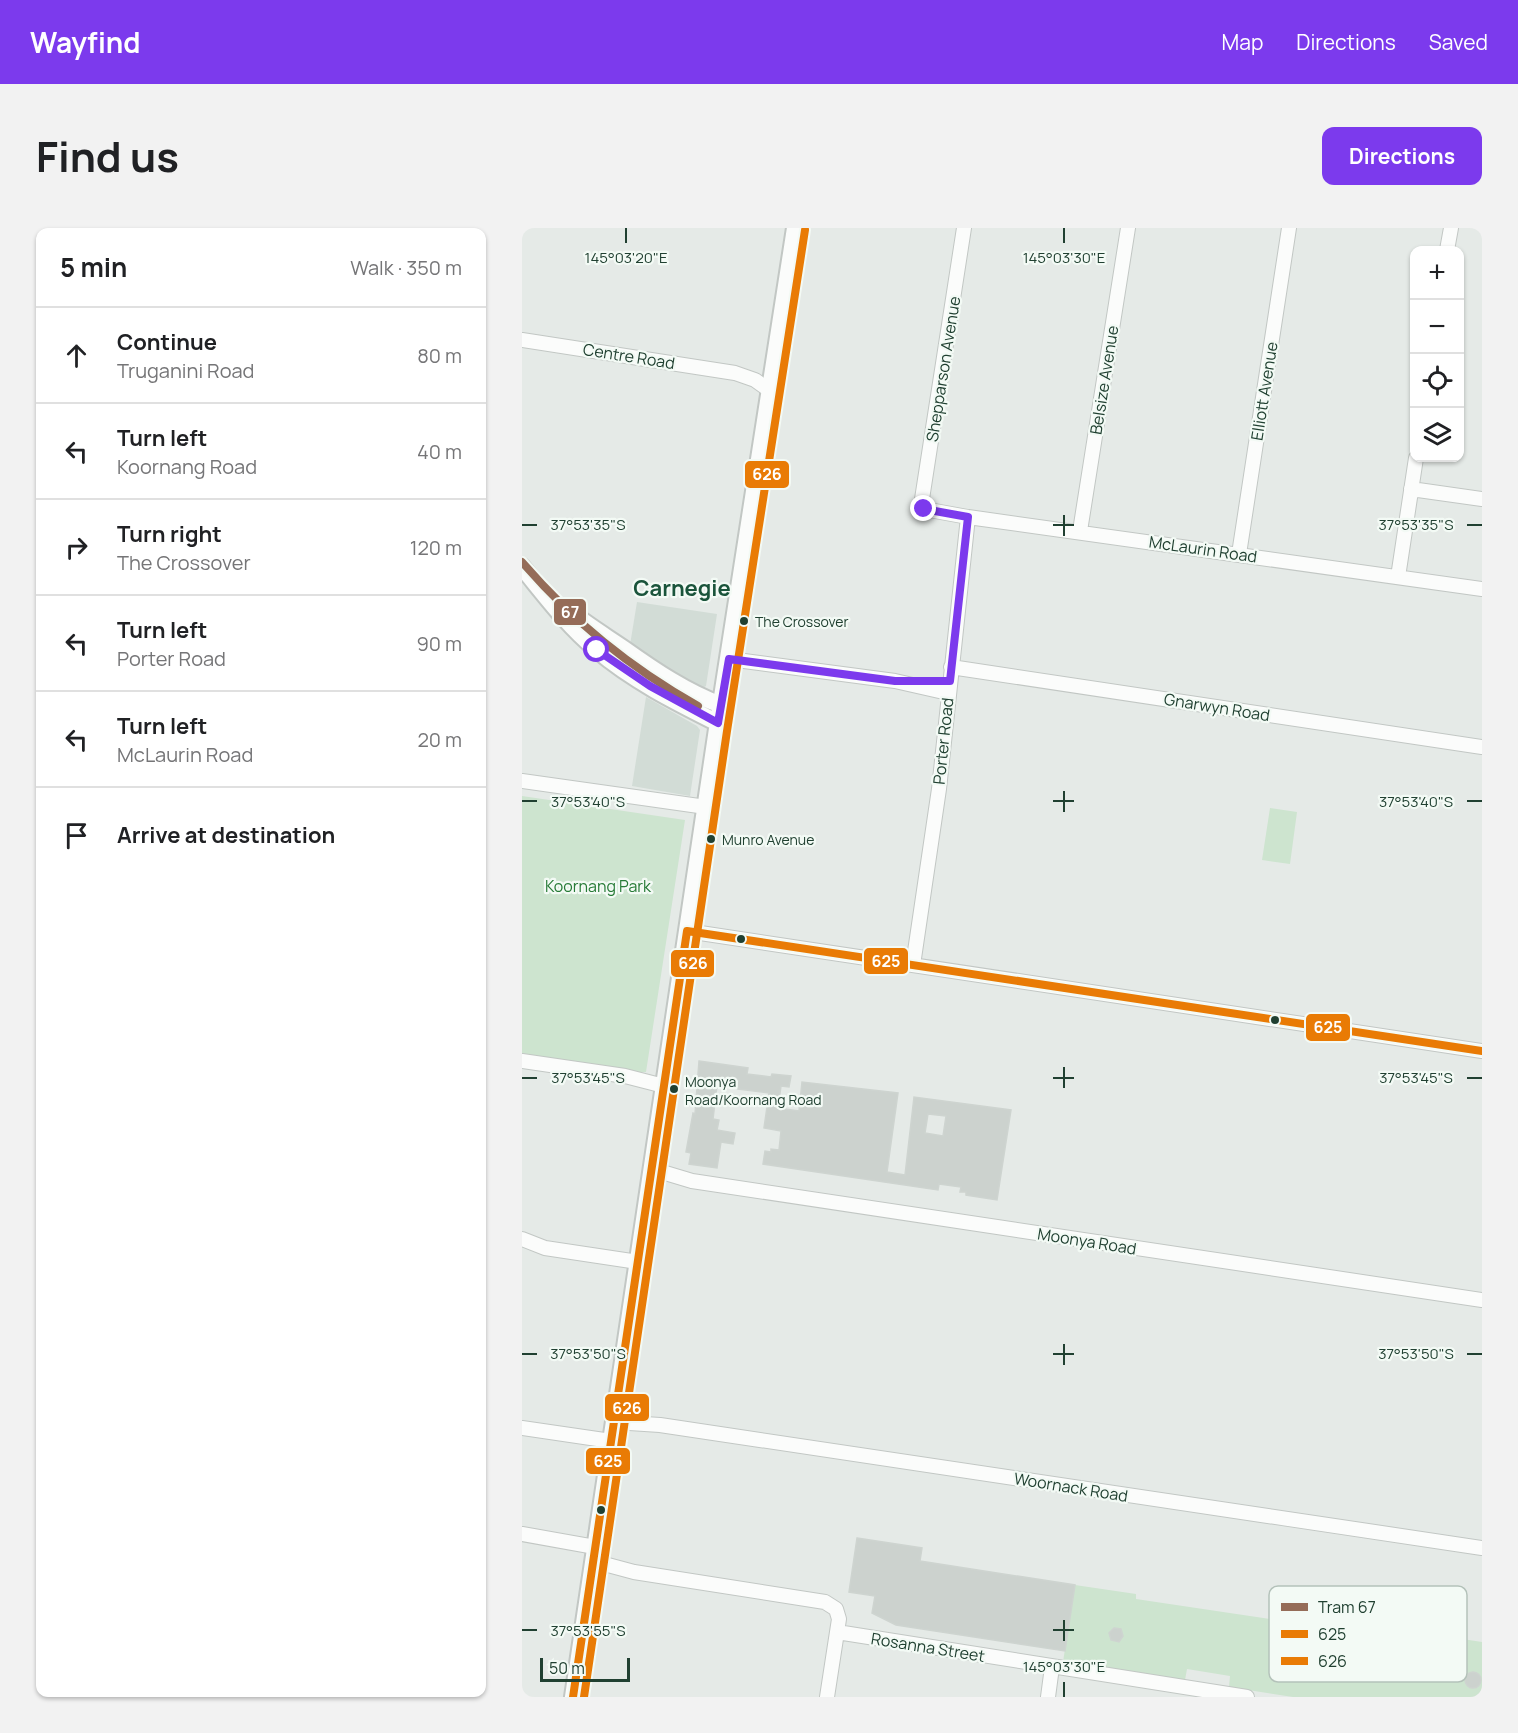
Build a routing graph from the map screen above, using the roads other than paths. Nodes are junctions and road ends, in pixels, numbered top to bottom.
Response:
1 (795, 228) edge
2 (964, 228) edge
3 (1128, 228) edge
4 (1289, 228) edge
5 (1451, 228) edge
6 (1449, 246) edge
7 (522, 340) edge
8 (773, 367) junction
9 (735, 373) junction
10 (770, 390) junction
11 (1415, 462) edge
12 (1411, 489) junction
13 (1482, 499) edge
14 (924, 509) joint
15 (968, 517) junction
16 (1080, 531) junction
17 (1239, 554) junction
18 (522, 567) edge
19 (1398, 577) junction
20 (536, 583) junction
21 (1482, 589) edge
22 (729, 659) junction
23 (950, 680) junction
24 (721, 705) junction
25 (718, 723) junction
26 (1482, 747) edge
27 (522, 781) edge
28 (706, 807) junction
29 (687, 931) junction
30 (913, 965) junction
31 (1482, 1051) edge
32 (522, 1061) edge
33 (665, 1080) junction
34 (651, 1175) junction
35 (522, 1239) edge
36 (638, 1262) junction
37 (1482, 1300) edge
38 (615, 1418) junction
39 (522, 1428) edge
40 (611, 1441) junction
41 (522, 1534) edge
42 (1482, 1548) edge
43 (594, 1554) junction
44 (837, 1632) junction
45 (1052, 1667) junction
46 (573, 1697) edge
47 (827, 1697) edge
48 (1048, 1697) edge
49 (1248, 1697) edge

1 - 8 street
2 - 14 street, Shepparson Avenue
3 - 16 street, Belsize Avenue
4 - 17 street, Elliott Avenue
5 - 6 street
7 - 9 street, Centre Road
8 - 9 street, Centre Road
8 - 10 street
9 - 10 street, Centre Road
10 - 22 street
11 - 12 street
12 - 13 street
12 - 19 street
14 - 15 street, McLaurin Road
15 - 16 street, McLaurin Road
15 - 23 street, Porter Road
16 - 17 street, McLaurin Road
17 - 19 street, McLaurin Road
18 - 20 street
19 - 21 street, McLaurin Road
20 - 24 street
20 - 25 street
22 - 23 street
22 - 24 street
23 - 26 street, Gnarwyn Road
23 - 30 street, Porter Road
24 - 25 street
25 - 28 street
27 - 28 street
28 - 29 street
29 - 30 street
29 - 33 street
30 - 31 street
32 - 33 street
33 - 34 street
34 - 36 street
34 - 37 street, Moonya Road
35 - 36 street
36 - 38 street
38 - 40 street
38 - 42 street, Woornack Road
39 - 40 street
40 - 43 street
41 - 43 street
43 - 44 street
43 - 46 street
44 - 45 street, Rosanna Street
44 - 47 street
45 - 48 street
45 - 49 street, Rosanna Street

